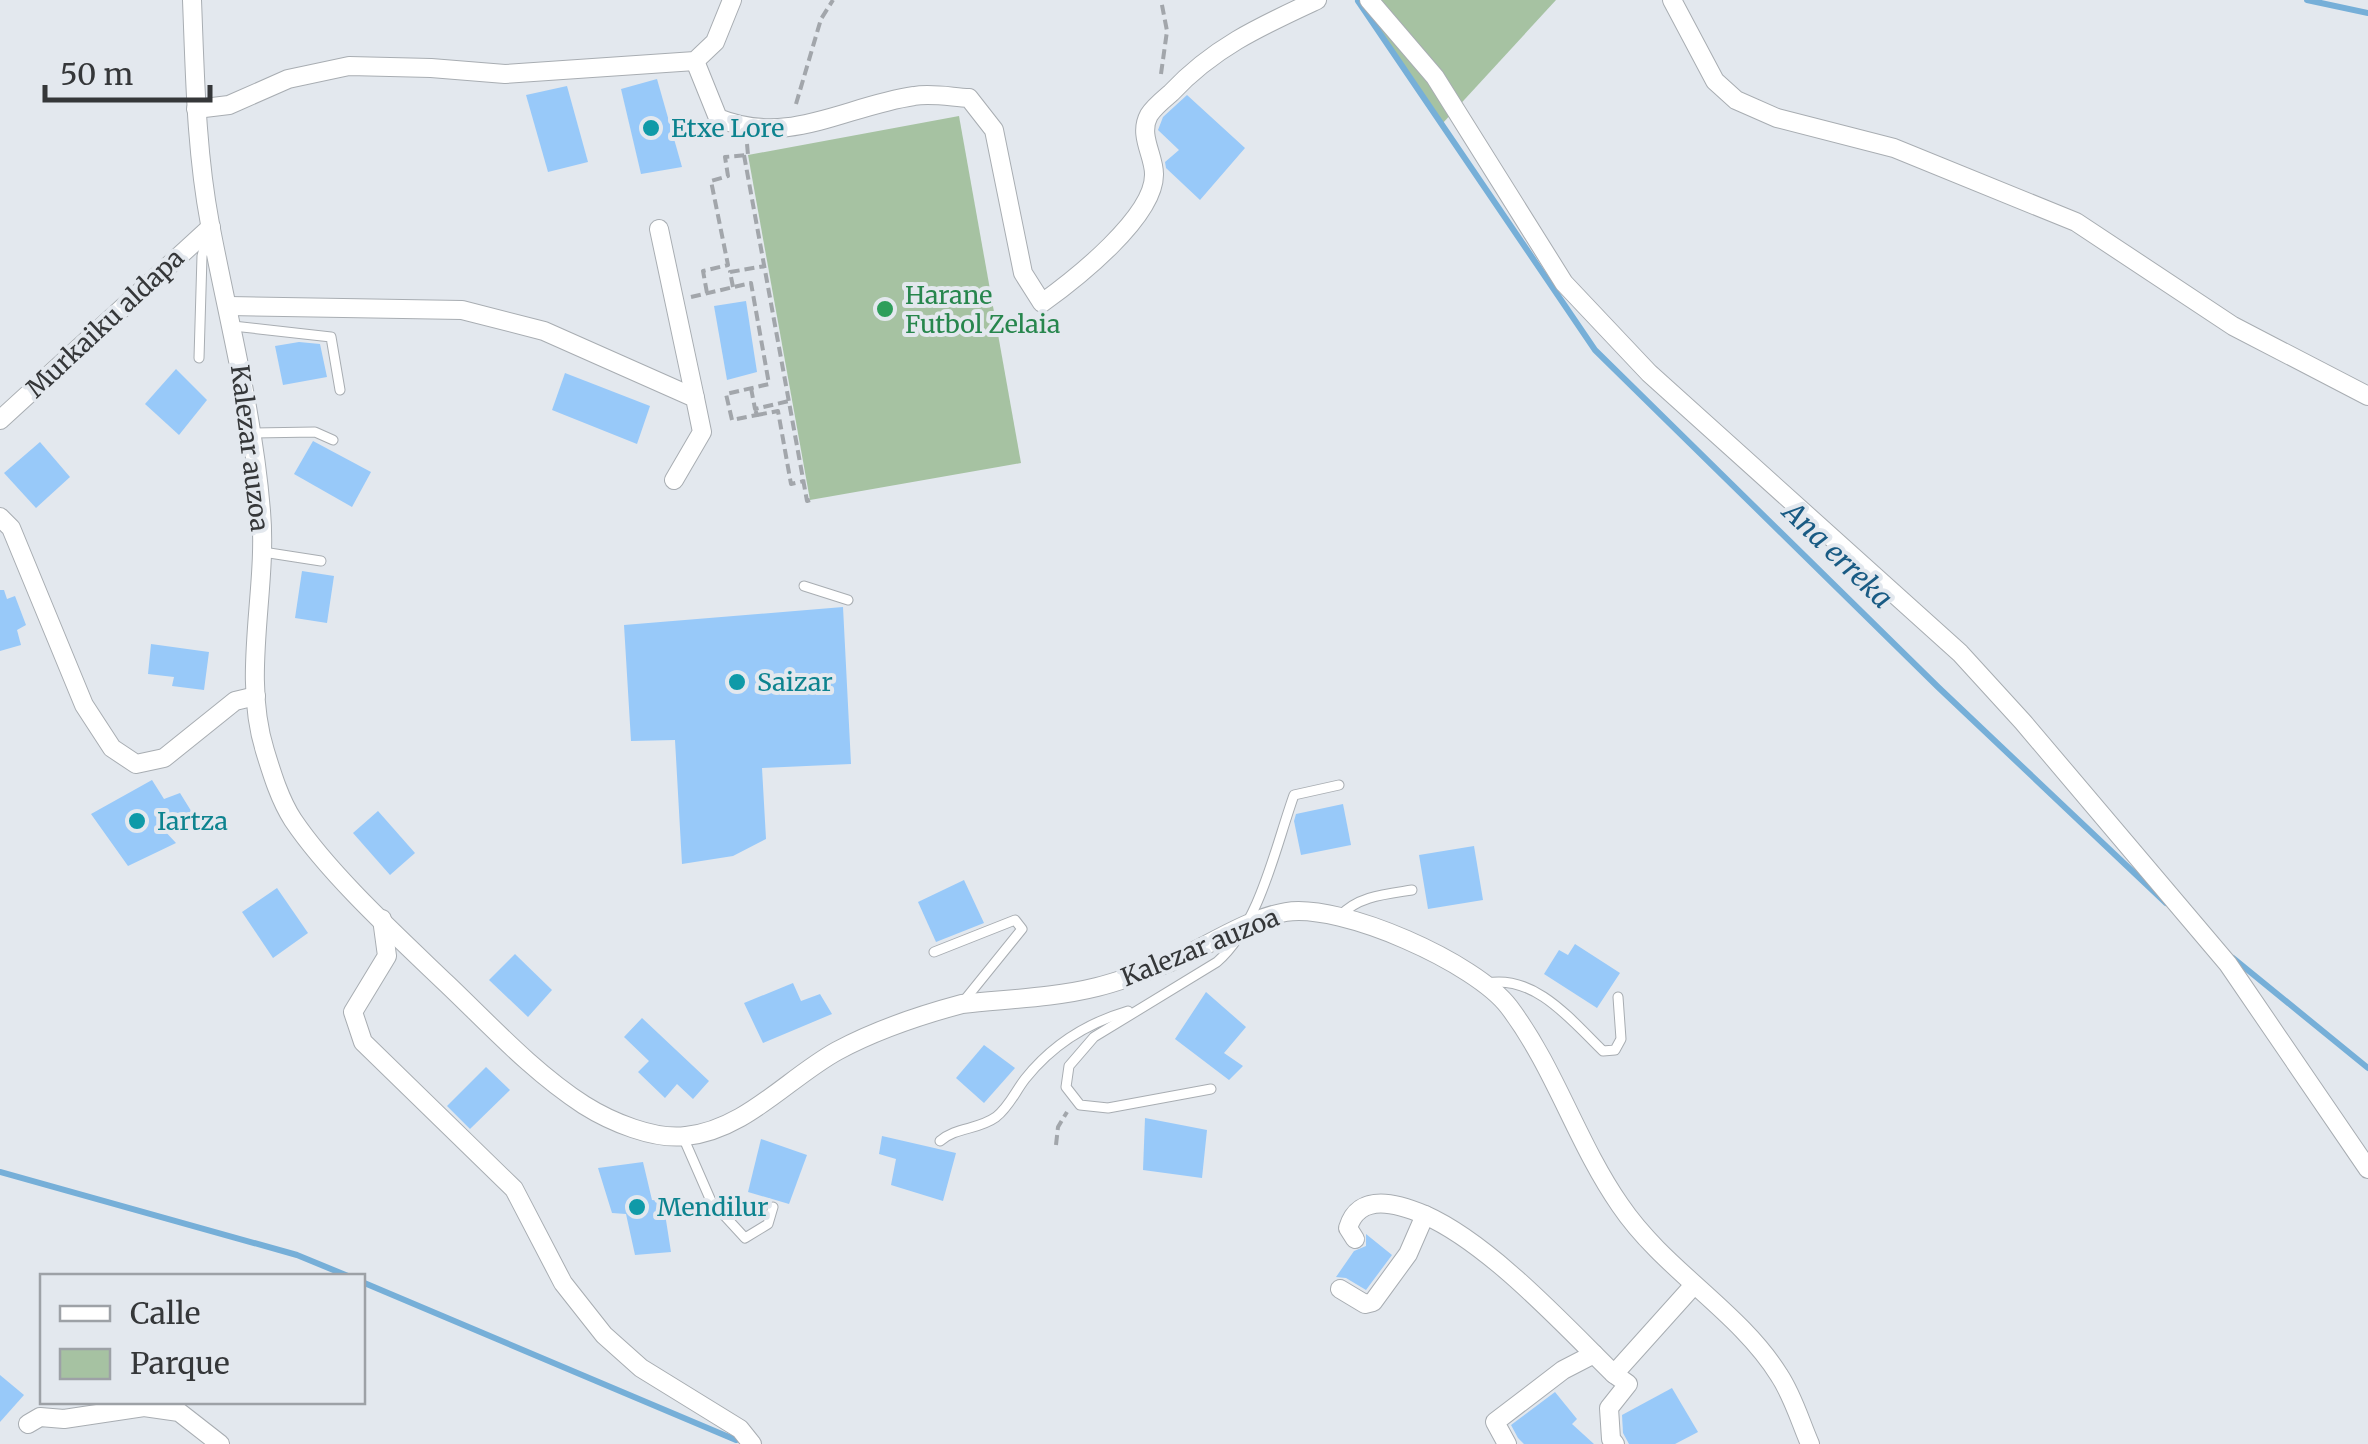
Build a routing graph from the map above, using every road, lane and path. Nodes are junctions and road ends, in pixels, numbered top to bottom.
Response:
1 (192, 0) edge
2 (732, 0) edge
3 (833, 0) edge
4 (1161, 0) edge
5 (1318, 0) edge
6 (1369, 0) edge
7 (1672, 0) edge
8 (695, 61) junction
9 (196, 109) junction
10 (1148, 116) junction
11 (744, 128) junction
12 (791, 128) junction
13 (744, 155) junction
14 (210, 227) junction
15 (659, 229) dead end
16 (765, 266) junction
17 (733, 288) junction
18 (707, 293) junction
19 (692, 296) dead end
20 (229, 306) junction
21 (234, 326) junction
22 (199, 358) dead end
23 (751, 388) junction
24 (340, 390) dead end
25 (2368, 396) edge
26 (695, 398) junction
27 (789, 400) junction
28 (756, 412) junction
29 (0, 420) edge
30 (252, 434) junction
31 (333, 440) dead end
32 (674, 480) dead end
33 (804, 482) junction
34 (810, 500) dead end
35 (0, 517) edge
36 (263, 552) junction
37 (321, 562) dead end
38 (804, 586) dead end
39 (848, 600) dead end
40 (256, 696) junction
41 (1339, 785) dead end
42 (1412, 890) dead end
43 (1338, 918) junction
44 (382, 919) junction
45 (1245, 928) junction
46 (934, 952) dead end
47 (1487, 983) junction
48 (1618, 998) dead end
49 (962, 1004) junction
50 (1136, 1009) junction
51 (1211, 1088) dead end
52 (1078, 1102) junction
53 (684, 1137) junction
54 (940, 1142) dead end
55 (1056, 1145) dead end
56 (2368, 1169) edge
57 (773, 1207) dead end
58 (1426, 1215) junction
59 (1355, 1239) dead end
60 (1693, 1286) junction
61 (1340, 1289) dead end
62 (1594, 1354) junction
63 (1614, 1374) junction
64 (28, 1424) dead end
65 (220, 1444) edge
66 (752, 1444) edge
67 (1507, 1444) edge
68 (1615, 1444) edge
69 (1810, 1444) edge

1 - 9 street, Kalezar auzoa
2 - 8 street
3 - 12 path
4 - 10 path
5 - 10 street
6 - 56 street
7 - 25 street
8 - 9 street
8 - 11 street
9 - 14 street, Kalezar auzoa
10 - 12 street
11 - 12 street
11 - 13 path
13 - 16 path
13 - 18 path
14 - 20 street, Kalezar auzoa
14 - 22 lane
14 - 29 street, Murkaiku aldapa
15 - 26 street
16 - 17 path
16 - 27 path
17 - 18 path
17 - 23 path
18 - 19 path
20 - 21 street, Kalezar auzoa
20 - 26 street
21 - 24 lane
21 - 30 street, Kalezar auzoa
23 - 28 path
23 - 28 path
26 - 32 street
27 - 28 path
27 - 33 path
28 - 33 path
30 - 31 lane
30 - 36 street, Kalezar auzoa
33 - 34 path
35 - 40 street
36 - 37 lane
36 - 40 street, Kalezar auzoa
38 - 39 lane
40 - 44 street, Kalezar auzoa
41 - 45 lane
42 - 43 lane
43 - 45 street, Kalezar auzoa
43 - 47 street, Kalezar auzoa
44 - 53 street, Kalezar auzoa
44 - 66 street
45 - 49 street, Kalezar auzoa
45 - 50 lane
46 - 49 lane
47 - 48 lane
47 - 60 street, Kalezar auzoa
49 - 53 street, Kalezar auzoa
50 - 52 lane
50 - 54 lane
51 - 52 lane
52 - 55 path
53 - 57 lane
58 - 59 street
58 - 61 street
58 - 62 street
60 - 63 street
60 - 69 street, Kalezar auzoa
62 - 63 street
62 - 67 street
63 - 68 street
64 - 65 street

